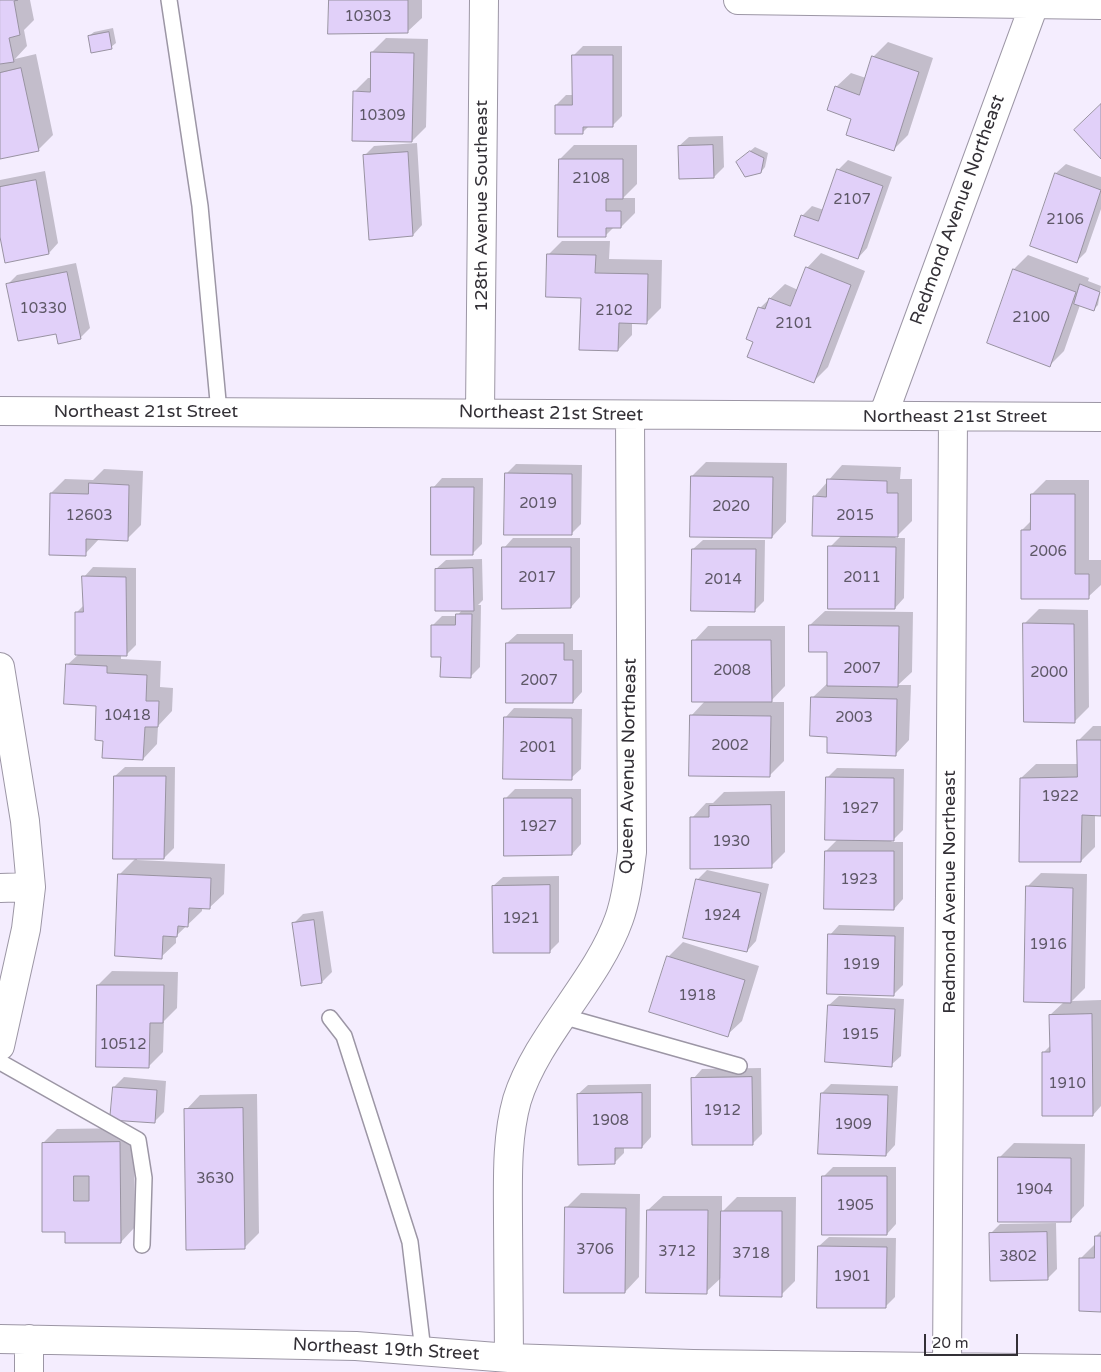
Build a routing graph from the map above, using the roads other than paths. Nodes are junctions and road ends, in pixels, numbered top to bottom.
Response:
1 (169, 0) edge
2 (484, 0) edge
3 (738, 0) edge
4 (1034, 4) junction
5 (1101, 5) edge
6 (0, 411) edge
7 (219, 412) junction
8 (480, 412) junction
9 (630, 415) junction
10 (883, 416) junction
11 (953, 417) junction
12 (1101, 418) edge
13 (0, 667) edge
14 (31, 887) junction
15 (0, 888) edge
16 (562, 1016) junction
17 (330, 1018) dead end
18 (0, 1046) edge
19 (0, 1062) edge
20 (739, 1066) dead end
21 (142, 1245) dead end
22 (0, 1339) edge
23 (29, 1339) junction
24 (415, 1358) edge
25 (509, 1358) junction
26 (947, 1367) junction
27 (693, 1368) edge
28 (1101, 1369) edge
29 (29, 1372) edge

1 - 7 lane
2 - 8 street, 128th Avenue Southeast
3 - 4 street
4 - 5 street
4 - 10 street, Redmond Avenue Northeast
6 - 7 street, Northeast 21st Street
7 - 8 street, Northeast 21st Street
8 - 9 street, Northeast 21st Street
9 - 10 street, Northeast 21st Street
9 - 16 street, Queen Avenue Northeast
10 - 11 street, Northeast 21st Street
11 - 12 street, Northeast 21st Street
11 - 26 street, Redmond Avenue Northeast
13 - 14 street
14 - 15 street
14 - 18 street
16 - 20 lane
16 - 25 street, Queen Avenue Northeast
17 - 24 lane
19 - 21 lane
22 - 23 street, Northeast 19th Street
23 - 24 street, Northeast 19th Street
23 - 29 street
24 - 25 street, Northeast 19th Street
25 - 27 street, Northeast 19th Street
26 - 27 street, Northeast 19th Street
26 - 28 street, Northeast 19th Street

